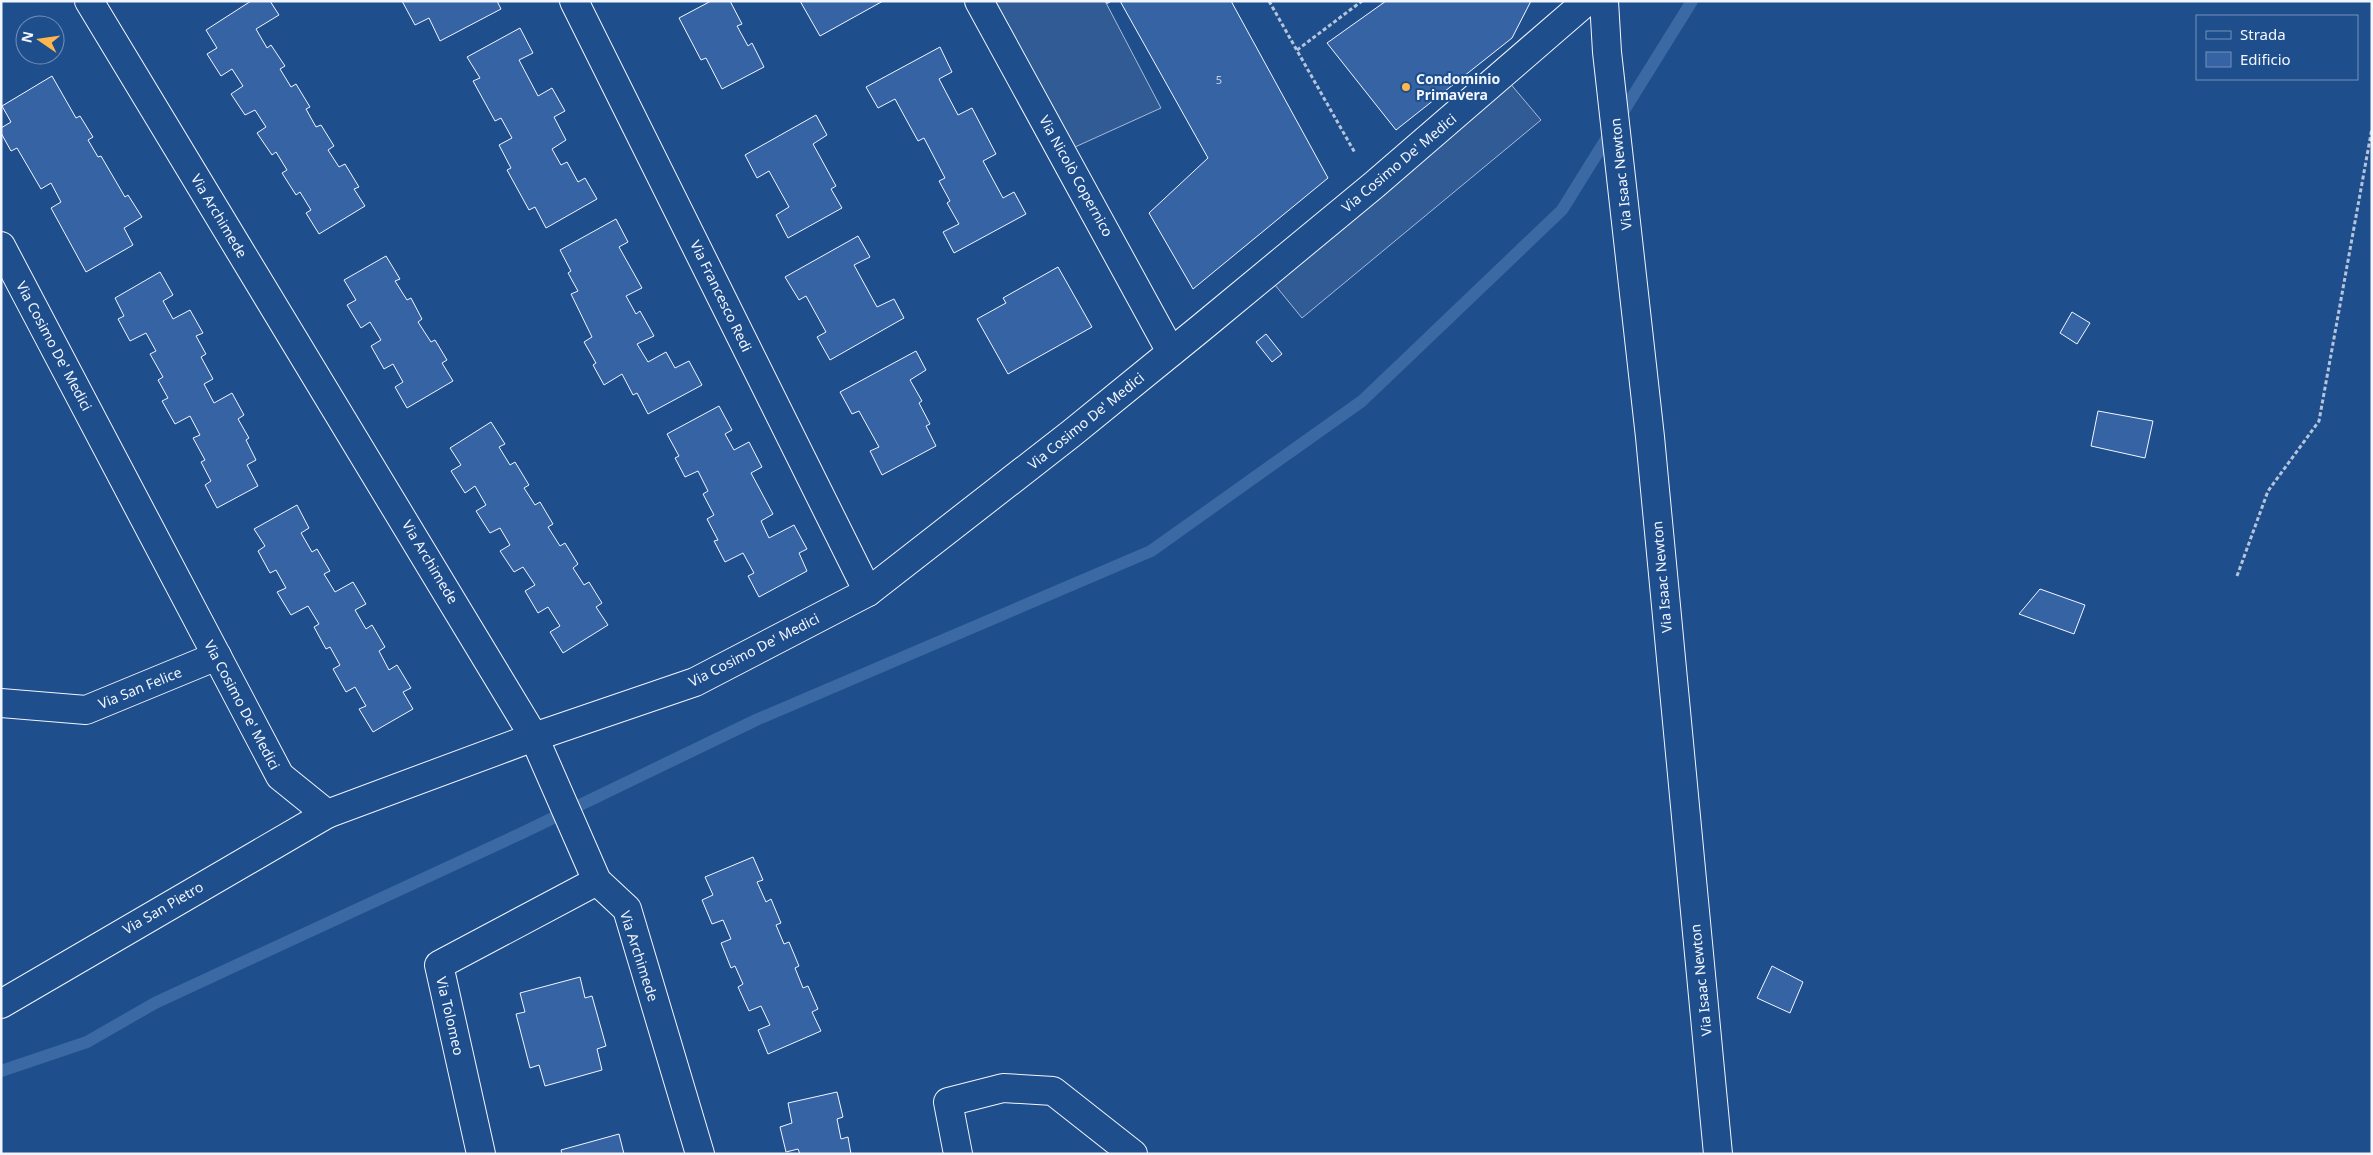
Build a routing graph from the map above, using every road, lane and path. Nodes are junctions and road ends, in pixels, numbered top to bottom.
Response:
1 (89, 1) edge
2 (574, 1) edge
3 (979, 1) edge
4 (1269, 1) edge
5 (1362, 1) edge
6 (1587, 1) edge
7 (1604, 1) edge
8 (1297, 50) junction
9 (2372, 128) edge
10 (1374, 185) junction
11 (1, 246) edge
12 (1171, 352) junction
13 (2237, 576) dead end
14 (868, 592) junction
15 (217, 656) junction
16 (1, 703) edge
17 (534, 737) junction
18 (327, 814) junction
19 (597, 881) junction
20 (1, 1004) edge
21 (481, 1154) edge
22 (700, 1154) edge
23 (958, 1154) edge
24 (1134, 1154) edge
25 (1718, 1154) edge

1 - 17 street, Via Archimede
2 - 14 street, Via Francesco Redi
3 - 12 street, Via Nicolò Copernico
4 - 8 path
5 - 8 path
6 - 10 street, Via Cosimo De' Medici
7 - 25 street, Via Isaac Newton
8 - 10 path
9 - 13 path
10 - 12 street, Via Cosimo De' Medici
11 - 15 street, Via Cosimo De' Medici
12 - 14 street, Via Cosimo De' Medici
14 - 17 street, Via Cosimo De' Medici
15 - 16 street, Via San Felice
15 - 18 street, Via Cosimo De' Medici
17 - 18 street, Via Cosimo De' Medici
17 - 19 street, Via Archimede
18 - 20 street, Via San Pietro
19 - 21 street, Via Tolomeo
19 - 22 street, Via Archimede
23 - 24 street

